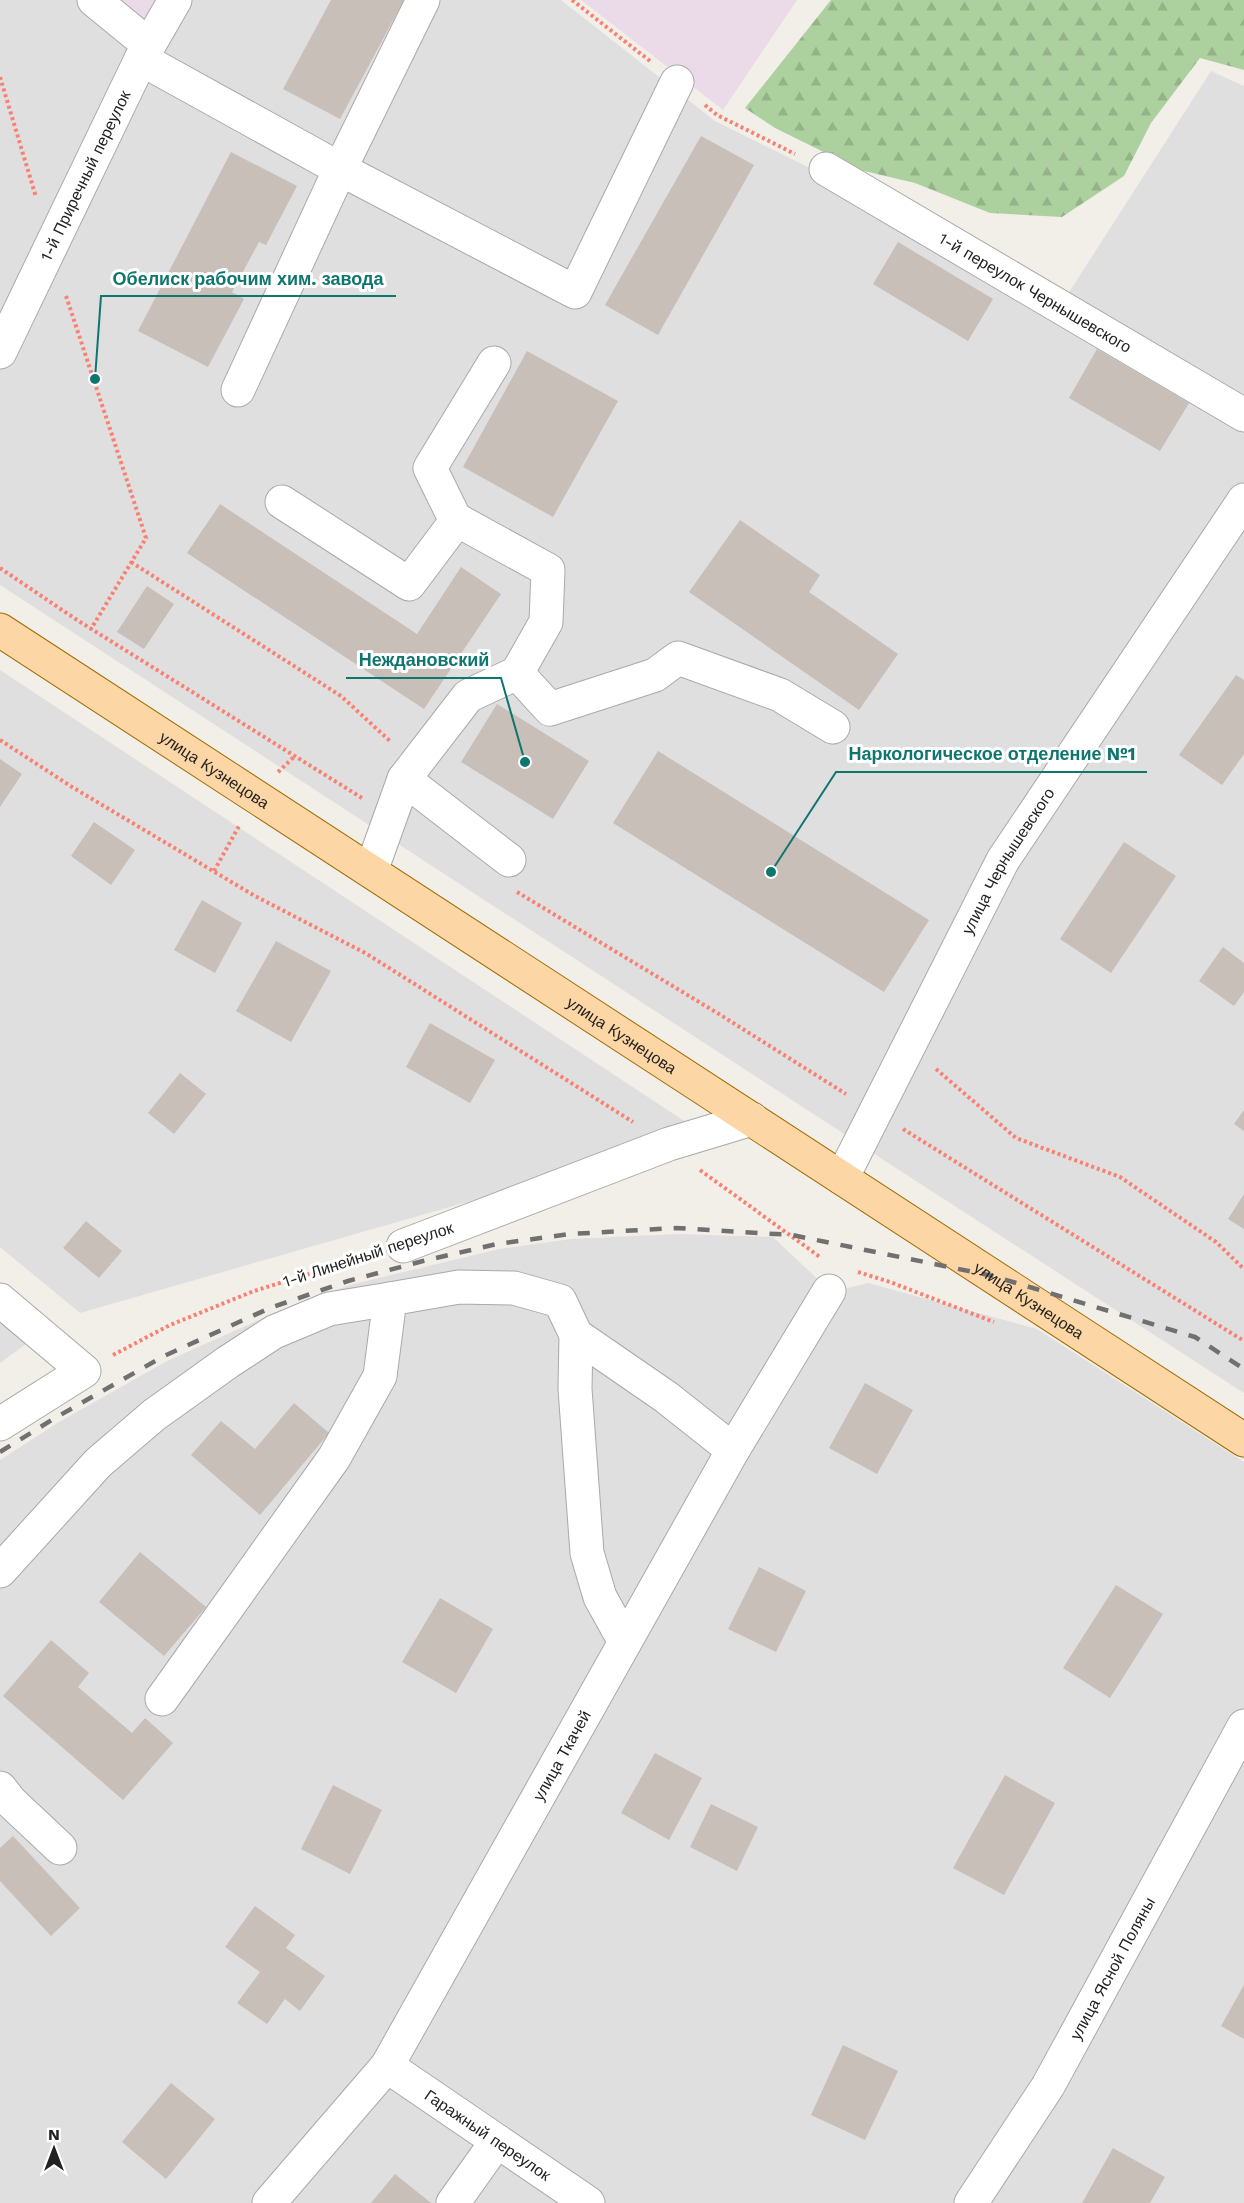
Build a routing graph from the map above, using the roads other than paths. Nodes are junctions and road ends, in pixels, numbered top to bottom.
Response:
1 (94, 0) edge
2 (175, 0) edge
3 (423, 0) edge
4 (145, 52) junction
5 (677, 82) dead end
6 (340, 169) junction
7 (826, 169) dead end
8 (0, 352) edge
9 (494, 363) dead end
10 (238, 390) dead end
11 (1244, 415) edge
12 (1244, 500) edge
13 (282, 502) dead end
14 (456, 521) junction
15 (0, 630) edge
16 (517, 673) junction
17 (833, 727) dead end
18 (404, 779) junction
19 (371, 871) junction
20 (512, 876) road end
21 (752, 1119) junction
22 (842, 1178) junction
23 (403, 1246) road end
24 (834, 1274) road end
25 (390, 1299) junction
26 (0, 1300) edge
27 (576, 1335) junction
28 (0, 1424) edge
29 (1244, 1440) edge
30 (733, 1450) junction
31 (0, 1572) edge
32 (625, 1642) junction
33 (162, 1699) dead end
34 (1244, 1726) edge
35 (0, 1788) edge
36 (60, 1848) dead end
37 (387, 2066) junction
38 (497, 2141) junction
39 (269, 2203) edge
40 (453, 2203) edge
41 (588, 2203) edge
42 (972, 2203) edge

1 - 4 street
2 - 4 street, 1-й Приречный переулок
3 - 6 street
4 - 6 street
4 - 8 street, 1-й Приречный переулок
5 - 6 street
6 - 10 street
7 - 11 street, 1-й переулок Чернышевского
9 - 14 street
12 - 22 street, улица Чернышевского
13 - 14 street
14 - 16 street
15 - 19 main road, улица Кузнецова
16 - 17 street
16 - 18 street
18 - 19 street
18 - 20 street
19 - 21 main road, улица Кузнецова
21 - 22 main road, улица Кузнецова
21 - 23 street, 1-й Линейный переулок
22 - 29 main road, улица Кузнецова
24 - 30 street, улица Ткачей
25 - 27 street
25 - 31 street
25 - 33 street
26 - 28 street
27 - 30 street
27 - 32 street
30 - 32 street, улица Ткачей
32 - 37 street, улица Ткачей
34 - 42 street, улица Ясной Поляны
35 - 36 street
37 - 38 street, Гаражный переулок
37 - 39 street, улица Ткачей
38 - 40 street
38 - 41 street, Гаражный переулок

